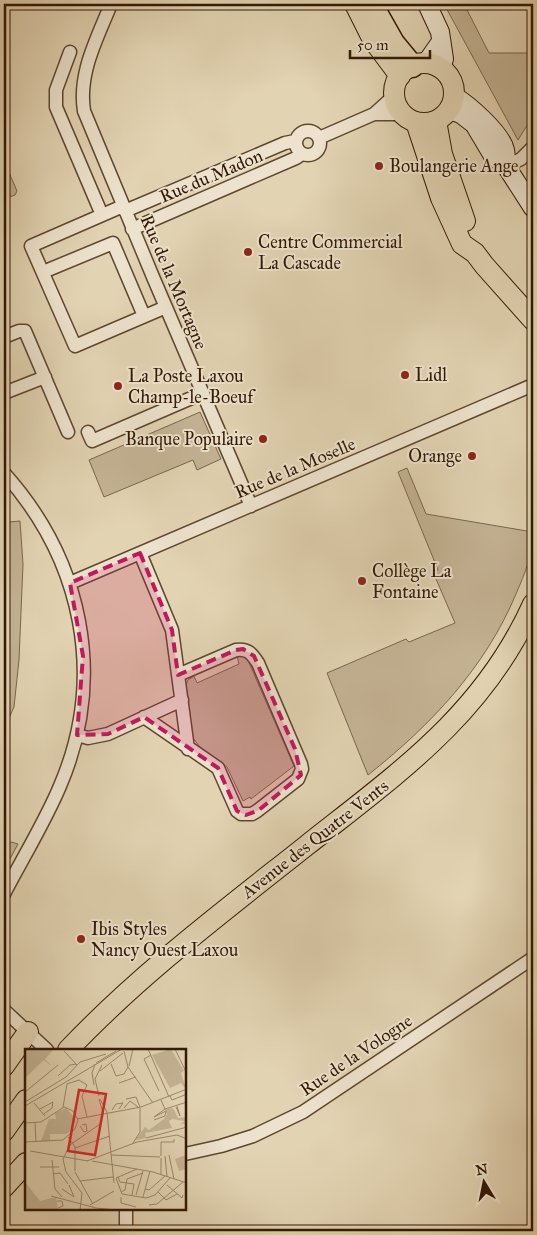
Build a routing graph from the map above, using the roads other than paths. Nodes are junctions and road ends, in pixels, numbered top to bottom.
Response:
1 (111, 4) edge
2 (355, 4) edge
3 (371, 4) edge
4 (427, 4) edge
5 (70, 52) dead end
6 (419, 68) junction
7 (446, 109) junction
8 (404, 111) junction
9 (374, 114) junction
10 (319, 138) junction
11 (295, 141) junction
12 (533, 147) edge
13 (302, 154) junction
14 (506, 166) junction
15 (528, 190) edge
16 (124, 208) junction
17 (533, 208) edge
18 (102, 215) junction
19 (132, 229) junction
20 (475, 253) junction
21 (43, 272) junction
22 (166, 307) junction
23 (144, 316) junction
24 (533, 320) edge
25 (4, 337) edge
26 (44, 377) junction
27 (530, 386) edge
28 (4, 393) edge
29 (203, 393) junction
30 (68, 432) dead end
31 (88, 432) dead end
32 (4, 472) edge
33 (251, 506) junction
34 (140, 553) junction
35 (70, 583) junction
36 (533, 604) edge
37 (178, 675) junction
38 (182, 700) junction
39 (144, 717) junction
40 (77, 735) junction
41 (188, 749) junction
42 (4, 894) edge
43 (533, 958) edge
44 (4, 1010) edge
45 (39, 1042) edge
46 (69, 1049) edge
47 (25, 1052) edge
48 (4, 1066) edge
49 (25, 1101) edge
50 (4, 1131) edge
51 (186, 1154) edge
52 (25, 1164) edge
53 (4, 1187) edge
54 (126, 1210) edge
55 (126, 1231) edge

1 - 16 street, Rue de la Mortagne
2 - 6 main road
3 - 6 highway
4 - 6 main road
5 - 18 street
6 - 7 main road
6 - 8 main road
7 - 8 main road
7 - 14 main road
7 - 20 main road
8 - 9 street
8 - 9 street
8 - 20 main road
9 - 10 street
10 - 11 street
10 - 13 street
11 - 13 street
11 - 16 street, Rue du Madon
12 - 14 street
13 - 19 street, Rue du Madon
14 - 15 main road
15 - 17 main road
16 - 18 street, Rue du Madon
16 - 19 street, Rue de la Mortagne
18 - 21 street, Rue du Madon
19 - 22 street, Rue de la Mortagne
20 - 24 main road
21 - 23 street
21 - 23 street
22 - 23 street
22 - 29 street, Rue de la Mortagne
25 - 26 street
26 - 28 street
26 - 30 street
27 - 33 street, Rue de la Moselle
29 - 31 street
29 - 33 street, Rue de la Mortagne
32 - 35 street
33 - 34 street, Rue de la Moselle
34 - 35 street, Rue de la Moselle
34 - 37 street
35 - 40 street
36 - 46 main road, Avenue des Quatre Vents
37 - 38 street
37 - 41 street
38 - 39 street
38 - 41 street
39 - 40 street
39 - 41 street
40 - 42 street
43 - 51 street, Rue de la Vologne
44 - 45 street
47 - 48 main road
49 - 50 main road
52 - 53 main road
54 - 55 street

